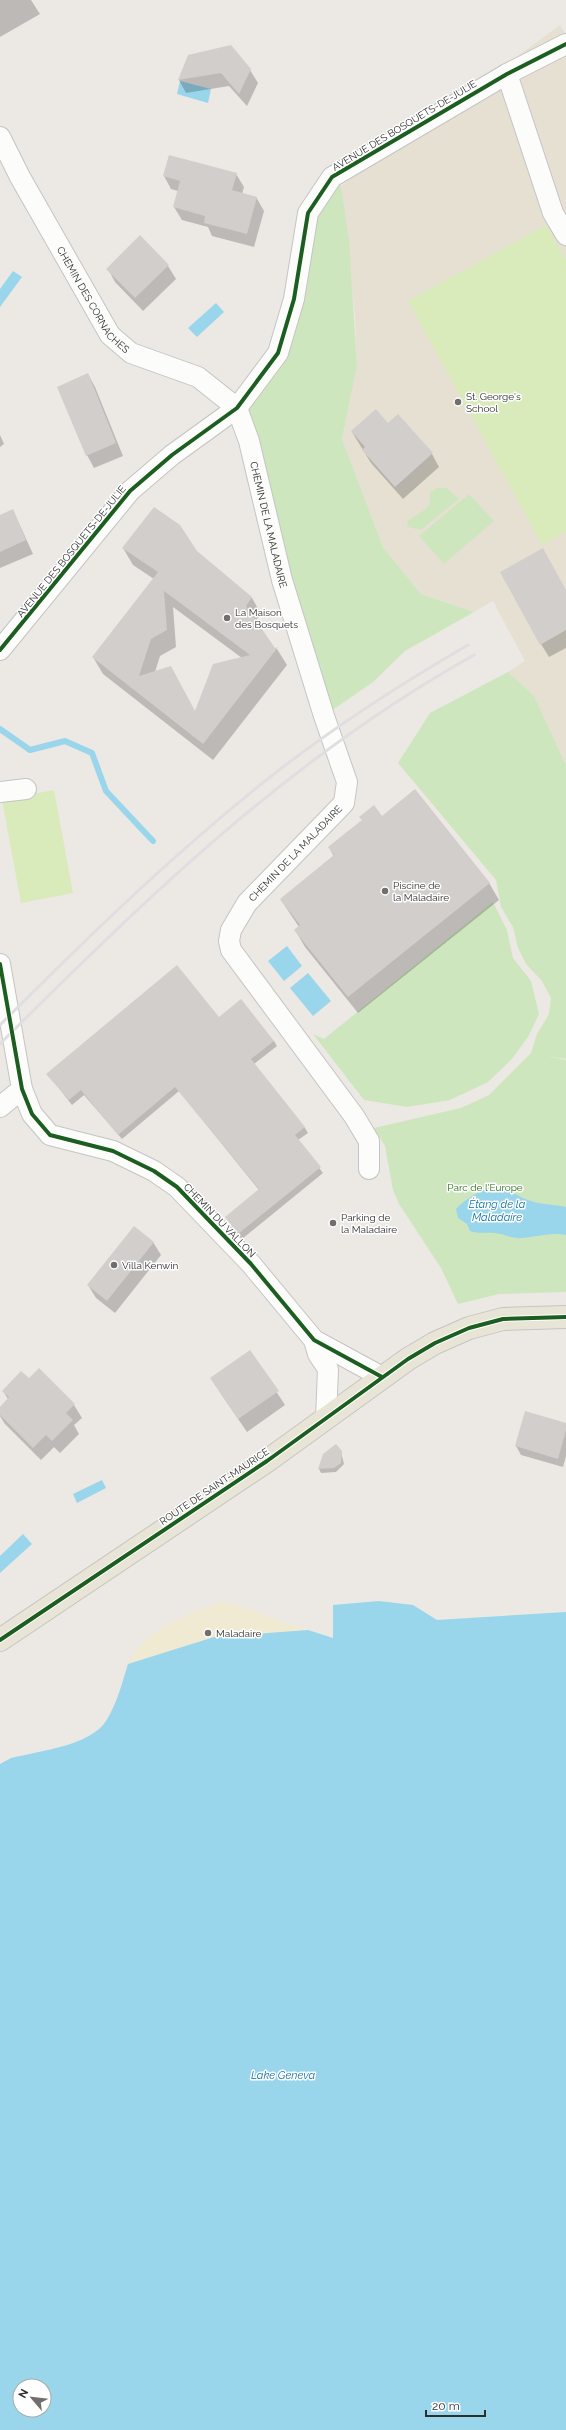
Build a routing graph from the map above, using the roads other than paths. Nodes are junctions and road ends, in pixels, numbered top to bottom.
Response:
1 (566, 44) edge
2 (507, 74) junction
3 (0, 137) edge
4 (566, 235) edge
5 (237, 408) junction
6 (0, 650) edge
7 (26, 789) dead end
8 (0, 792) edge
9 (0, 964) edge
10 (22, 1088) junction
11 (0, 1107) edge
12 (369, 1169) dead end
13 (566, 1317) edge
14 (314, 1340) junction
15 (382, 1377) junction
16 (326, 1418) junction
17 (0, 1640) edge

1 - 2 street, AVENUE DES BOSQUETS-DE-JULIE
2 - 4 street
2 - 5 street, AVENUE DES BOSQUETS-DE-JULIE
3 - 5 street, CHEMIN DES CORNACHES
5 - 6 street, AVENUE DES BOSQUETS-DE-JULIE
5 - 12 street, CHEMIN DE LA MALADAIRE
7 - 8 street
9 - 10 street, CHEMIN DU VALLON
10 - 11 street
10 - 14 street, CHEMIN DU VALLON
13 - 15 main road, ROUTE DE SAINT-MAURICE
14 - 15 street, CHEMIN DU VALLON
14 - 16 street, CHEMIN DU VALLON
15 - 16 main road, ROUTE DE SAINT-MAURICE
16 - 17 main road, ROUTE DE SAINT-MAURICE

